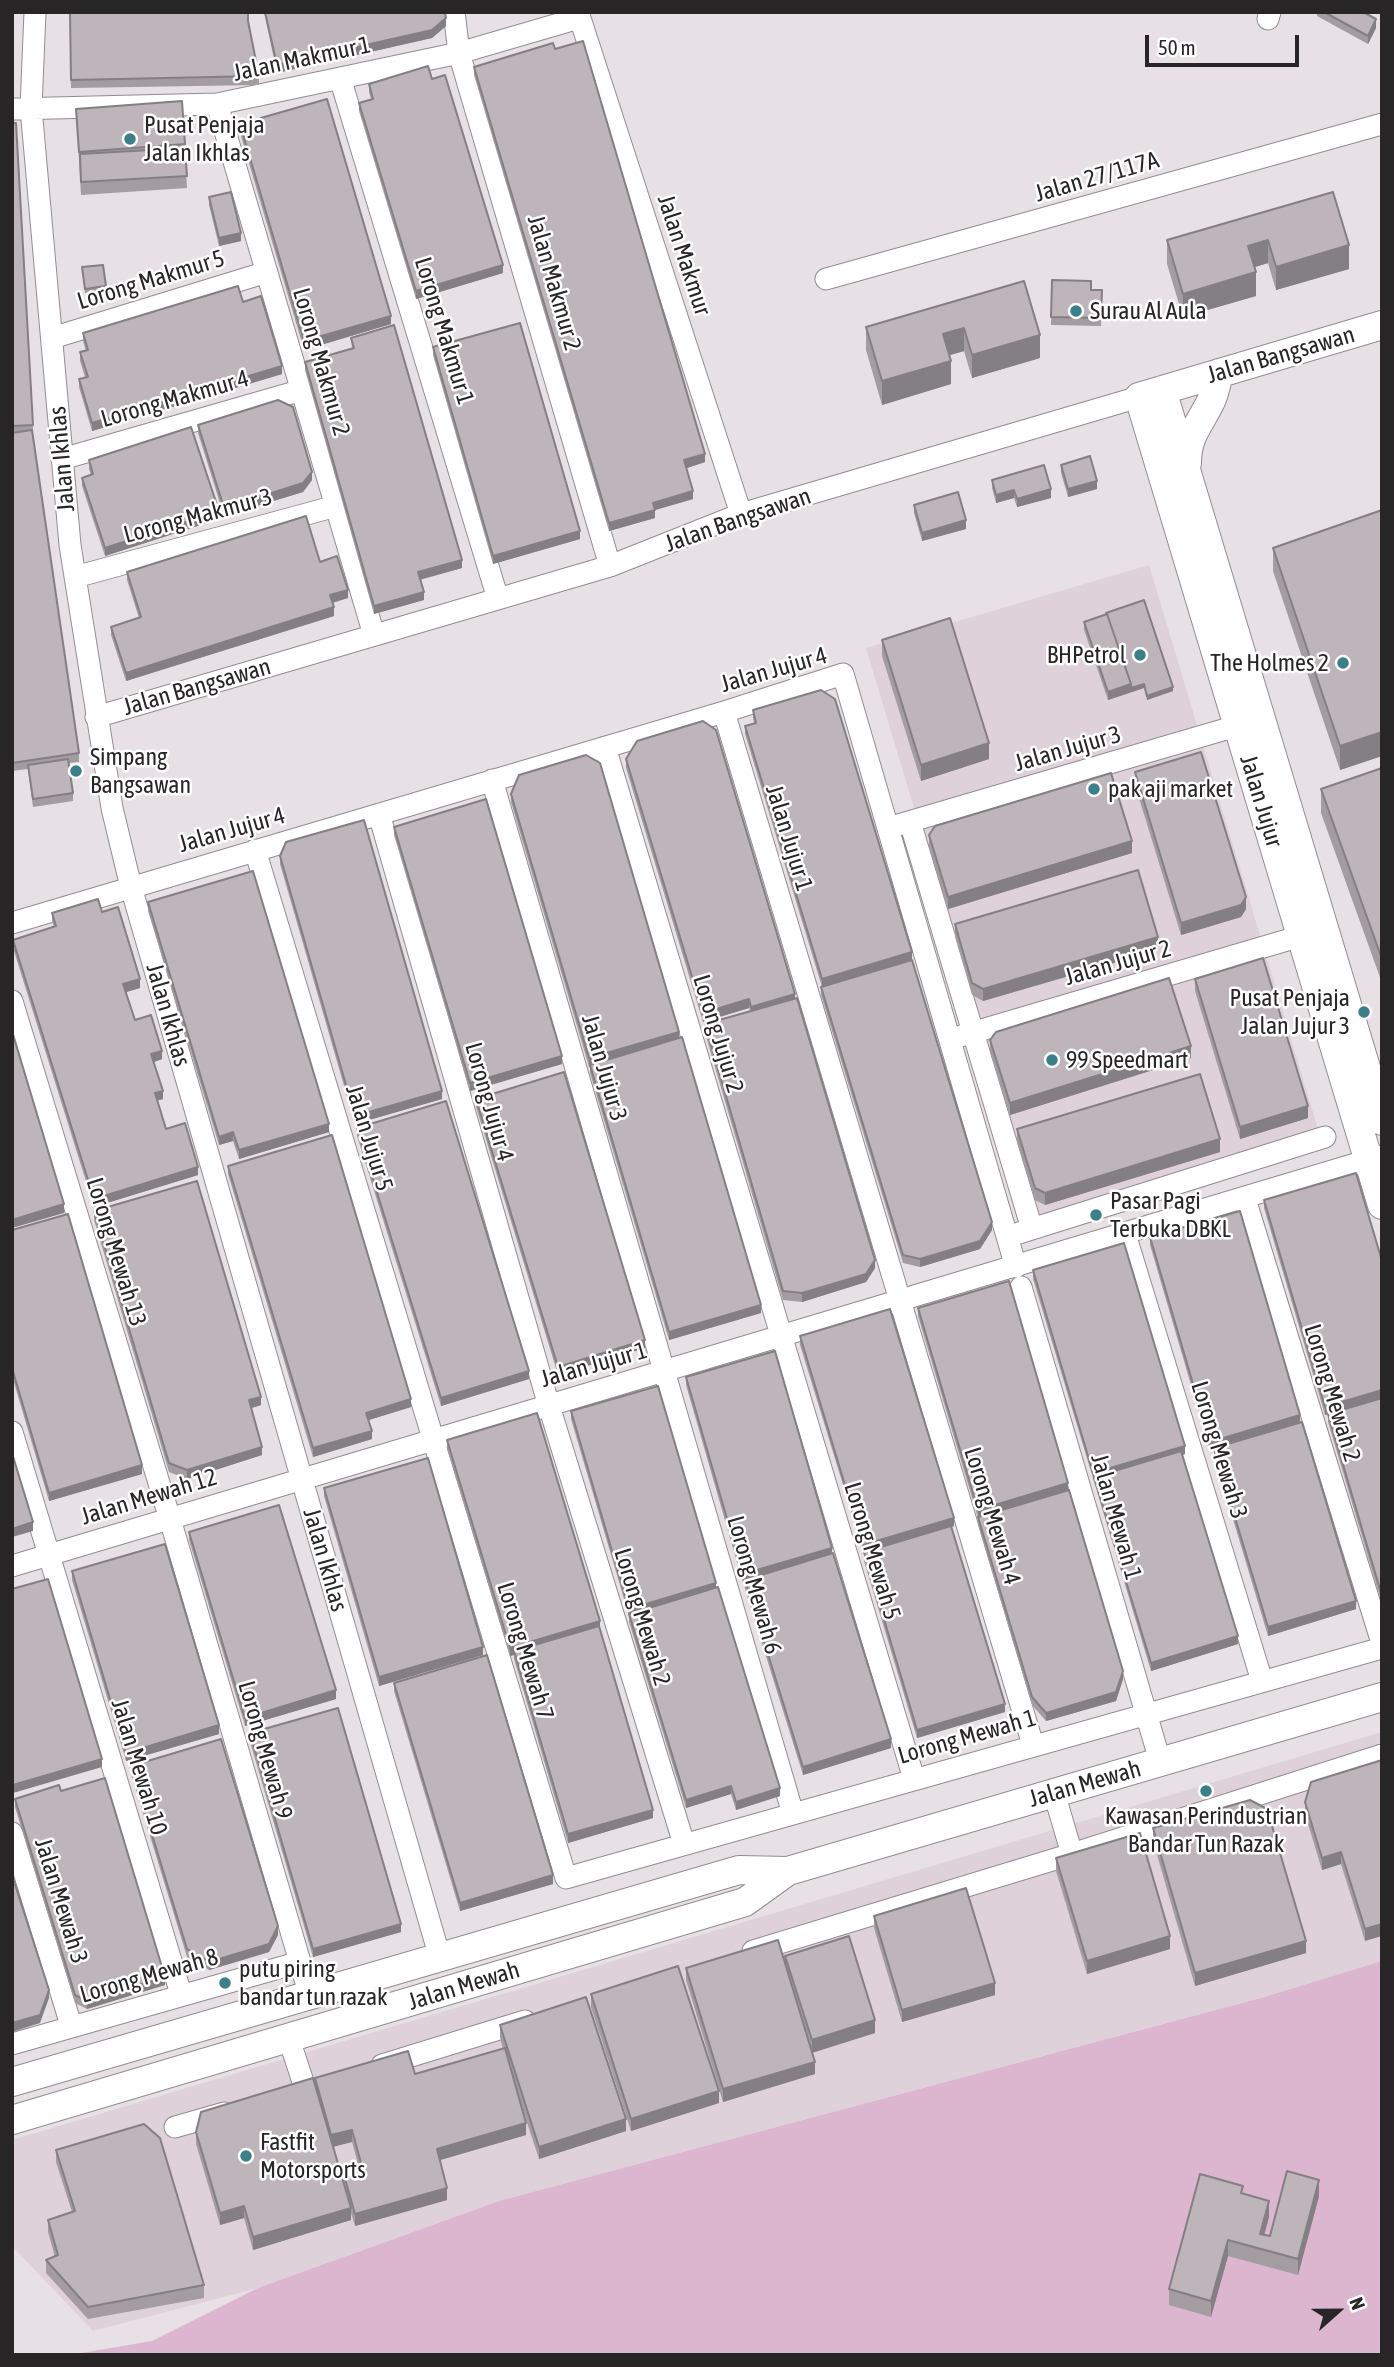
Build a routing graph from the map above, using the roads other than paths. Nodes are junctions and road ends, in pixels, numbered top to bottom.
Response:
1 (35, 12) edge
2 (453, 12) edge
3 (579, 15) edge
4 (459, 53) junction
5 (340, 78) junction
6 (217, 104) junction
7 (22, 108) edge
8 (1382, 124) edge
9 (267, 272) junction
10 (826, 279) dead end
11 (1381, 326) edge
12 (52, 338) junction
13 (1219, 373) junction
14 (302, 390) junction
15 (1151, 394) junction
16 (62, 459) junction
17 (1187, 470) junction
18 (336, 506) junction
19 (741, 514) junction
20 (610, 566) junction
21 (75, 577) junction
22 (498, 599) junction
23 (374, 635) junction
24 (724, 712) junction
25 (96, 717) junction
26 (1250, 722) junction
27 (605, 747) junction
28 (492, 780) junction
29 (379, 814) junction
30 (911, 822) junction
31 (888, 828) junction
32 (255, 850) junction
33 (131, 887) junction
34 (13, 920) edge
35 (1301, 936) junction
36 (12, 1000) edge
37 (974, 1032) junction
38 (950, 1040) junction
39 (1382, 1121) edge
40 (1325, 1137) dead end
41 (1375, 1159) edge
42 (1245, 1199) junction
43 (1382, 1205) edge
44 (1032, 1229) junction
45 (1125, 1234) junction
46 (1007, 1236) junction
47 (1019, 1277) junction
48 (900, 1301) junction
49 (780, 1337) junction
50 (665, 1371) junction
51 (549, 1406) junction
52 (12, 1432) edge
53 (434, 1440) junction
54 (302, 1479) junction
55 (170, 1519) junction
56 (48, 1555) junction
57 (12, 1566) edge
58 (1382, 1645) edge
59 (1262, 1681) junction
60 (1382, 1697) edge
61 (1146, 1713) junction
62 (1032, 1745) junction
63 (1382, 1755) edge
64 (1160, 1761) junction
65 (914, 1779) junction
66 (1054, 1793) junction
67 (793, 1814) junction
68 (12, 1833) edge
69 (684, 1844) junction
70 (1072, 1854) junction
71 (788, 1871) junction
72 (566, 1878) joint
73 (440, 1958) junction
74 (728, 1959) edge
75 (300, 1962) junction
76 (450, 1991) junction
77 (181, 1994) junction
78 (310, 1996) junction
79 (543, 2016) edge
80 (71, 2025) junction
81 (289, 2039) junction
82 (12, 2043) edge
83 (358, 2072) edge
84 (12, 2082) edge
85 (280, 2096) edge
86 (243, 2107) edge
87 (12, 2120) edge
88 (175, 2127) dead end

1 - 7 street, Jalan Ikhlas
2 - 4 street, Jalan Makmur 2
3 - 4 street, Jalan Makmur 1
3 - 19 street, Jalan Makmur
4 - 5 street, Jalan Makmur 1
4 - 20 street, Jalan Makmur 2
5 - 6 street, Jalan Makmur 1
5 - 22 street, Lorong Makmur 1
6 - 7 street, Jalan Makmur 1
6 - 9 street, Lorong Makmur 2
7 - 12 street, Jalan Ikhlas
8 - 10 street, Jalan 27/117A
9 - 12 street, Lorong Makmur 5
9 - 14 street, Lorong Makmur 2
11 - 13 street, Jalan Bangsawan
12 - 16 street, Jalan Ikhlas
13 - 15 street, Jalan Bangsawan
13 - 17 street
14 - 16 street, Lorong Makmur 4
14 - 18 street, Lorong Makmur 2
15 - 17 street, Jalan Jujur
15 - 19 street, Jalan Bangsawan
15 - 26 street, Jalan Jujur
16 - 21 street, Jalan Ikhlas
17 - 26 street, Jalan Jujur
18 - 21 street, Lorong Makmur 3
18 - 23 street, Lorong Makmur 2
19 - 20 street, Jalan Bangsawan
20 - 22 street, Jalan Bangsawan
21 - 25 street, Jalan Ikhlas
22 - 23 street, Jalan Bangsawan
23 - 25 street, Jalan Bangsawan
24 - 27 street, Jalan Jujur 4
24 - 31 street, Jalan Jujur 4
24 - 48 street, Jalan Jujur 1
25 - 33 street, Jalan Ikhlas
26 - 30 street, Jalan Jujur 3
26 - 35 street, Jalan Jujur
26 - 39 street, Jalan Jujur
27 - 28 street, Jalan Jujur 4
27 - 49 street, Lorong Jujur 2
28 - 29 street, Jalan Jujur 4
28 - 50 street, Jalan Jujur 3
29 - 32 street, Jalan Jujur 4
29 - 51 street, Lorong Jujur 4
30 - 31 street, Jalan Jujur 3
30 - 37 street
31 - 38 street, Jalan Jujur 4
32 - 33 street, Jalan Jujur 4
32 - 53 street, Jalan Jujur 5
33 - 34 street, Jalan Jujur 4
33 - 54 street, Jalan Ikhlas
35 - 37 street, Jalan Jujur 2
35 - 41 street, Jalan Jujur
36 - 55 street, Lorong Mewah 13
37 - 38 street, Jalan Jujur 2
37 - 44 street
38 - 46 street, Jalan Jujur 4
40 - 44 street
41 - 42 street, Jalan Jujur 1
41 - 43 street, Jalan Jujur
42 - 45 street, Jalan Jujur 1
42 - 58 street, Lorong Mewah 2
44 - 46 street
45 - 47 street, Jalan Jujur 1
45 - 59 street, Lorong Mewah 3
46 - 47 street, Jalan Jujur 4
47 - 48 street, Jalan Jujur 1
47 - 61 street, Jalan Mewah 1
48 - 49 street, Jalan Jujur 1
48 - 62 street, Lorong Mewah 4
49 - 50 street, Jalan Jujur 1
49 - 65 street, Lorong Mewah 5
50 - 51 street, Jalan Jujur 1
50 - 67 street, Lorong Mewah 6
51 - 53 street, Jalan Jujur 1
51 - 69 street, Lorong Mewah 2
52 - 56 street, Jalan Mewah 10
53 - 54 street, Jalan Jujur 1
53 - 72 street, Lorong Mewah 7
54 - 55 street, Jalan Mewah 12
54 - 73 street, Jalan Ikhlas
55 - 56 street, Jalan Mewah 12
55 - 75 street, Lorong Mewah 9
56 - 57 street, Jalan Mewah 12
56 - 77 street, Jalan Mewah 10
58 - 59 street, Lorong Mewah 1
59 - 61 street, Lorong Mewah 1
60 - 64 street, Jalan Mewah
61 - 62 street, Lorong Mewah 1
61 - 64 street, Jalan Mewah 1
62 - 65 street, Lorong Mewah 1
63 - 70 street
64 - 66 street, Jalan Mewah
65 - 67 street, Lorong Mewah 1
66 - 70 street
66 - 71 street, Jalan Mewah
67 - 69 street, Lorong Mewah 1
68 - 80 street, Jalan Mewah 3
69 - 72 street, Lorong Mewah 1
70 - 74 street
71 - 73 street, Jalan Mewah
71 - 76 street, Jalan Mewah
73 - 76 street, Jalan Ikhlas
73 - 78 street, Jalan Mewah
75 - 77 street, Lorong Mewah 8
75 - 78 street, Lorong Mewah 9
76 - 81 street, Jalan Mewah
77 - 80 street, Lorong Mewah 8
78 - 84 street, Jalan Mewah
79 - 83 street
80 - 82 street, Lorong Mewah 8
81 - 85 street
81 - 87 street, Jalan Mewah
86 - 88 street

